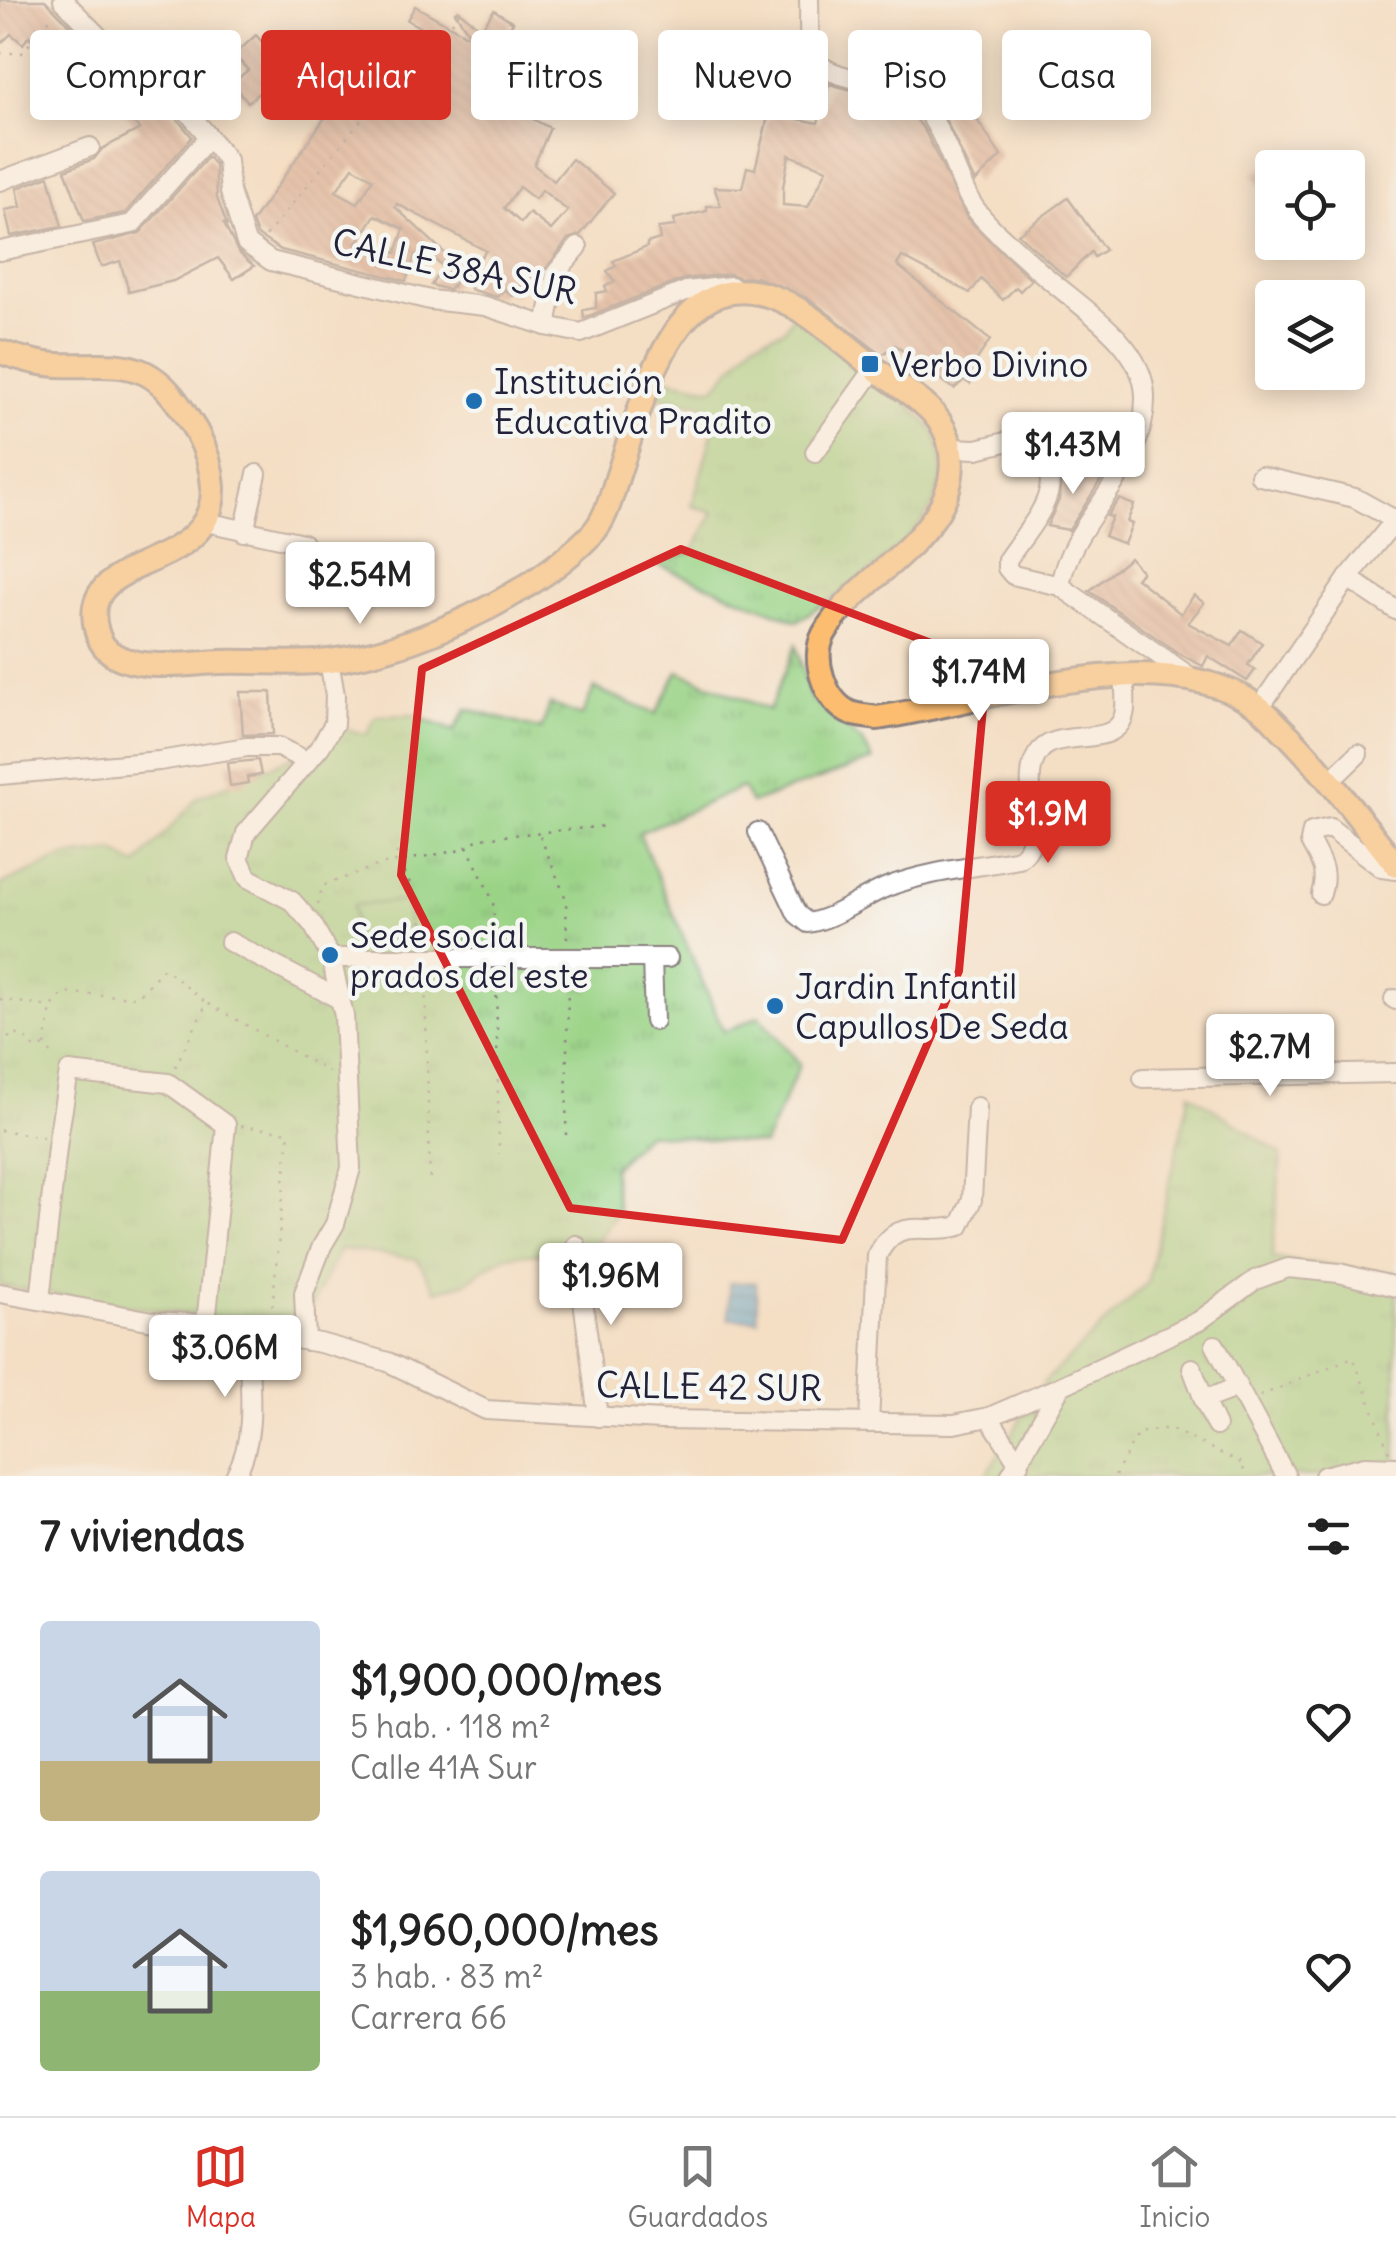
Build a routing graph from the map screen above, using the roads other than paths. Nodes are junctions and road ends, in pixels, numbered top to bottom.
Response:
1 (63, 0) edge
2 (809, 0) edge
3 (209, 137) junction
4 (90, 147) dead end
5 (0, 181) edge
6 (578, 247) dead end
7 (0, 251) edge
8 (746, 290) junction
9 (546, 326) junction
10 (0, 352) edge
11 (875, 368) junction
12 (951, 448) junction
13 (815, 452) dead end
14 (258, 474) dead end
15 (1260, 476) dead end
16 (1395, 520) edge
17 (206, 522) junction
18 (244, 532) junction
19 (303, 543) dead end
20 (1348, 578) junction
21 (1060, 586) junction
22 (1396, 610) edge
23 (329, 661) junction
24 (1124, 676) junction
25 (1189, 676) junction
26 (1260, 707) junction
27 (1358, 754) dead end
28 (305, 760) junction
29 (0, 774) edge
30 (1330, 781) junction
31 (758, 832) dead end
32 (1396, 867) edge
33 (1320, 894) dead end
34 (230, 942) dead end
35 (331, 958) junction
36 (339, 999) junction
37 (654, 1021) dead end
38 (1396, 1073) edge
39 (1143, 1078) dead end
40 (977, 1107) dead end
41 (576, 1245) dead end
42 (1396, 1288) edge
43 (0, 1293) edge
44 (40, 1300) junction
45 (206, 1324) junction
46 (248, 1333) junction
47 (306, 1341) junction
48 (1215, 1345) dead end
49 (1192, 1368) dead end
50 (1062, 1386) junction
51 (1242, 1394) junction
52 (1204, 1400) junction
53 (598, 1417) junction
54 (989, 1418) junction
55 (868, 1423) junction
56 (1216, 1426) dead end
57 (1396, 1468) edge
58 (1015, 1470) edge
59 (235, 1476) edge
60 (1286, 1476) edge
61 (1324, 1476) edge

1 - 3 street
2 - 21 street
3 - 7 street
3 - 9 street, CALLE 38A SUR
4 - 5 street
6 - 9 street
8 - 9 street, CALLE 38A SUR
8 - 11 main road, CALLE 38A SUR
8 - 23 main road
10 - 17 main road
11 - 12 main road, CALLE 38A SUR
11 - 13 street
12 - 21 street
12 - 24 main road
14 - 18 street
15 - 16 street
16 - 20 street
17 - 18 street
17 - 23 main road
18 - 19 street
20 - 22 street
20 - 26 street
21 - 25 street
23 - 28 street
24 - 25 main road
24 - 31 street
25 - 26 main road
26 - 30 main road
27 - 30 street
28 - 29 street
28 - 35 street
30 - 32 main road
32 - 33 street
34 - 36 street
35 - 36 street
35 - 37 street
36 - 47 street
38 - 39 street
40 - 55 street
41 - 53 street
42 - 50 street, CALLE 42 SUR
43 - 44 street, CALLE 42 SUR
44 - 45 street, CALLE 42 SUR
44 - 45 street
45 - 46 street, CALLE 42 SUR
46 - 47 street, CALLE 42 SUR
46 - 59 street
47 - 53 street, CALLE 42 SUR
48 - 51 street
49 - 52 street
50 - 54 street, CALLE 42 SUR
50 - 58 street
51 - 52 street
51 - 60 street
52 - 56 street
53 - 55 street, CALLE 42 SUR
54 - 55 street, CALLE 42 SUR
54 - 58 street
57 - 61 street

